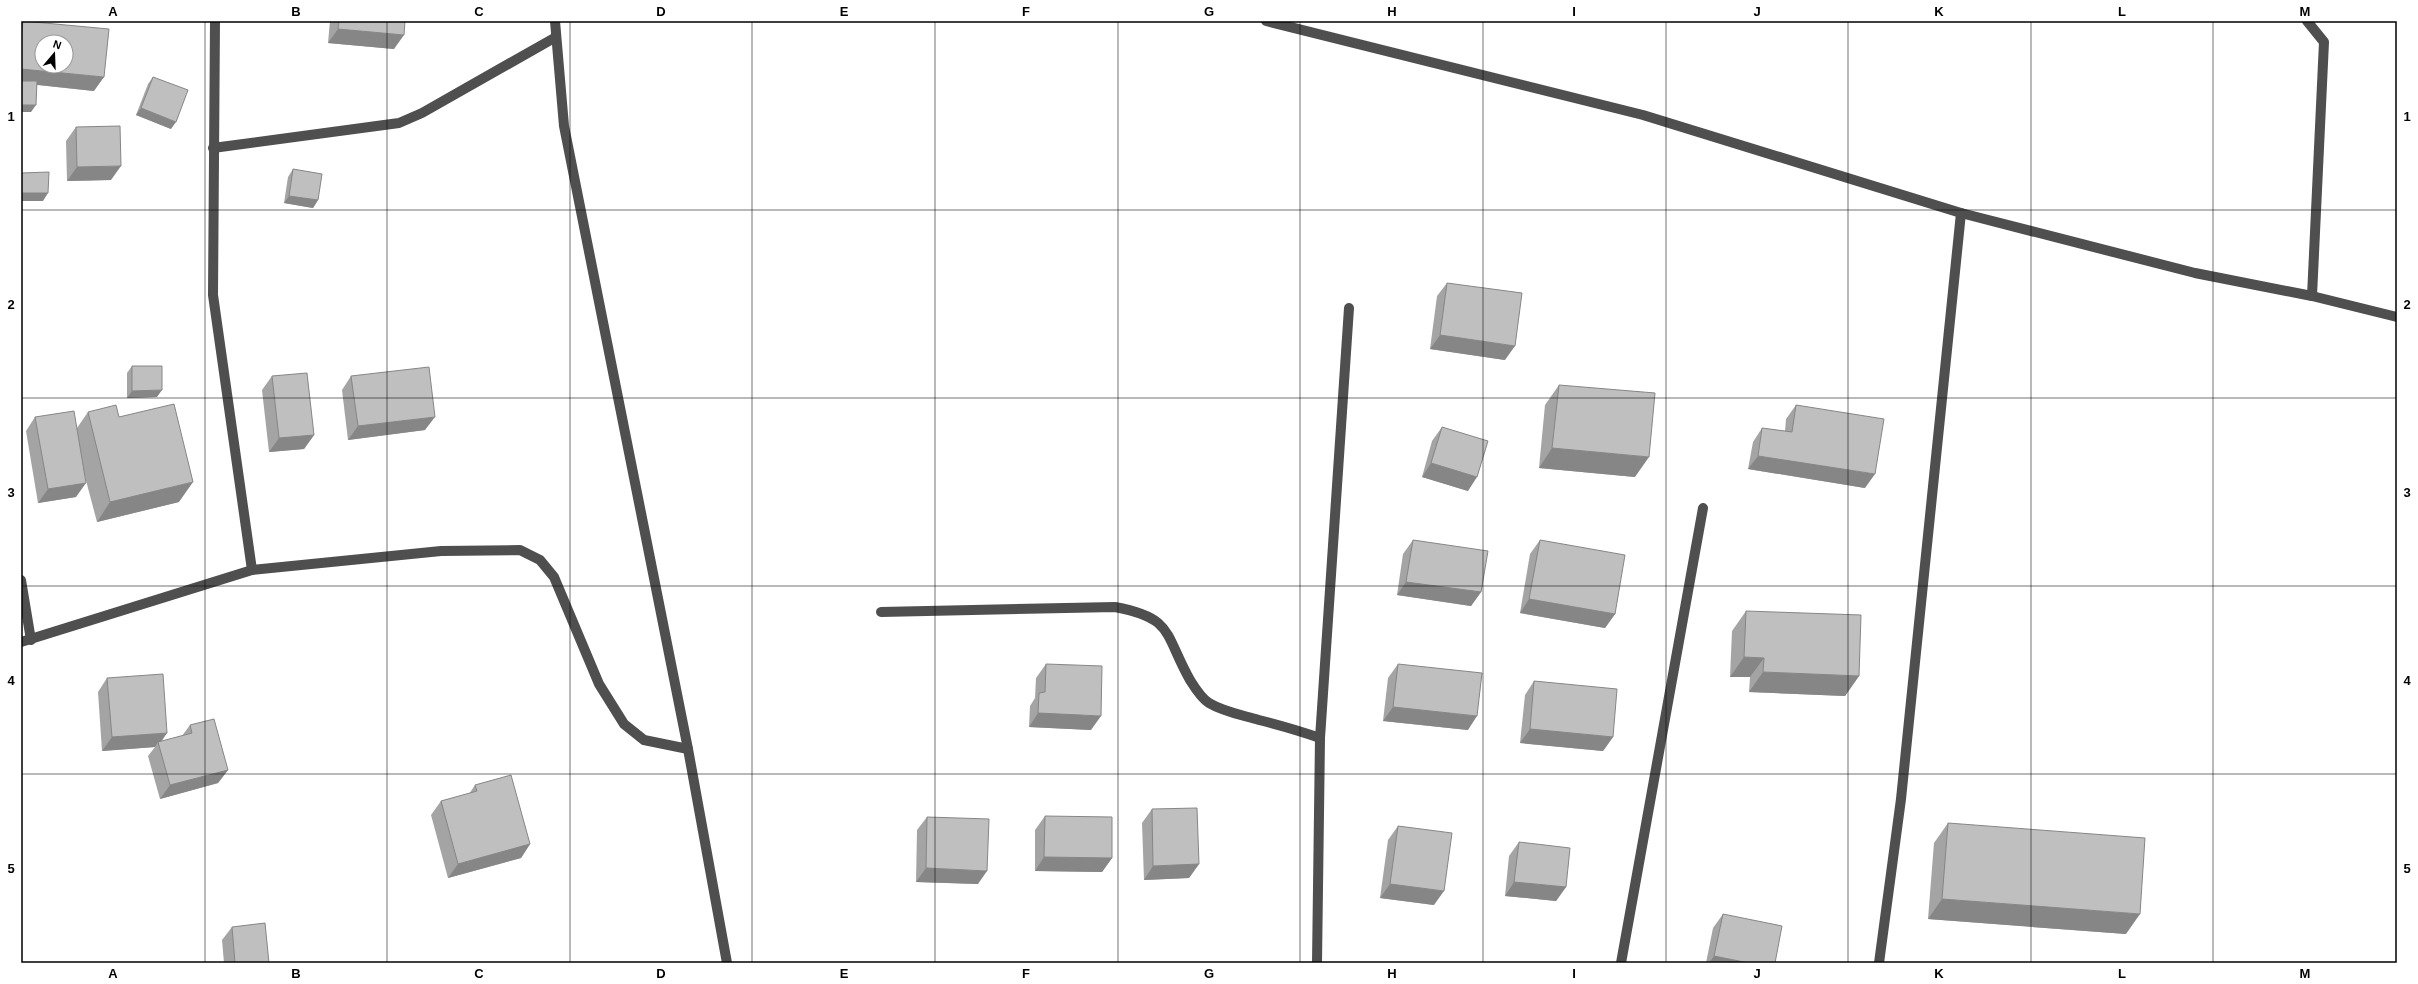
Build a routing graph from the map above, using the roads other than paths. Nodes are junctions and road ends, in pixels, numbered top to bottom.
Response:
1 (215, 21) edge
2 (555, 21) edge
3 (1266, 21) edge
4 (2307, 21) edge
5 (556, 37) junction
6 (212, 148) junction
7 (1961, 213) junction
8 (2312, 296) junction
9 (1349, 308) dead end
10 (2397, 317) edge
11 (1703, 508) dead end
12 (252, 570) junction
13 (21, 580) edge
14 (881, 612) dead end
15 (26, 641) edge
16 (1320, 738) junction
17 (688, 749) junction
18 (727, 963) edge
19 (1317, 963) edge
20 (1620, 963) edge
21 (1879, 963) edge

1 - 6 street
2 - 5 street
3 - 7 street
4 - 8 street
5 - 6 street
5 - 17 street
6 - 12 street
7 - 8 street
7 - 21 street
8 - 10 street
9 - 16 street
11 - 20 street
12 - 15 street
12 - 17 street
13 - 15 street
14 - 16 street
16 - 19 street
17 - 18 street

